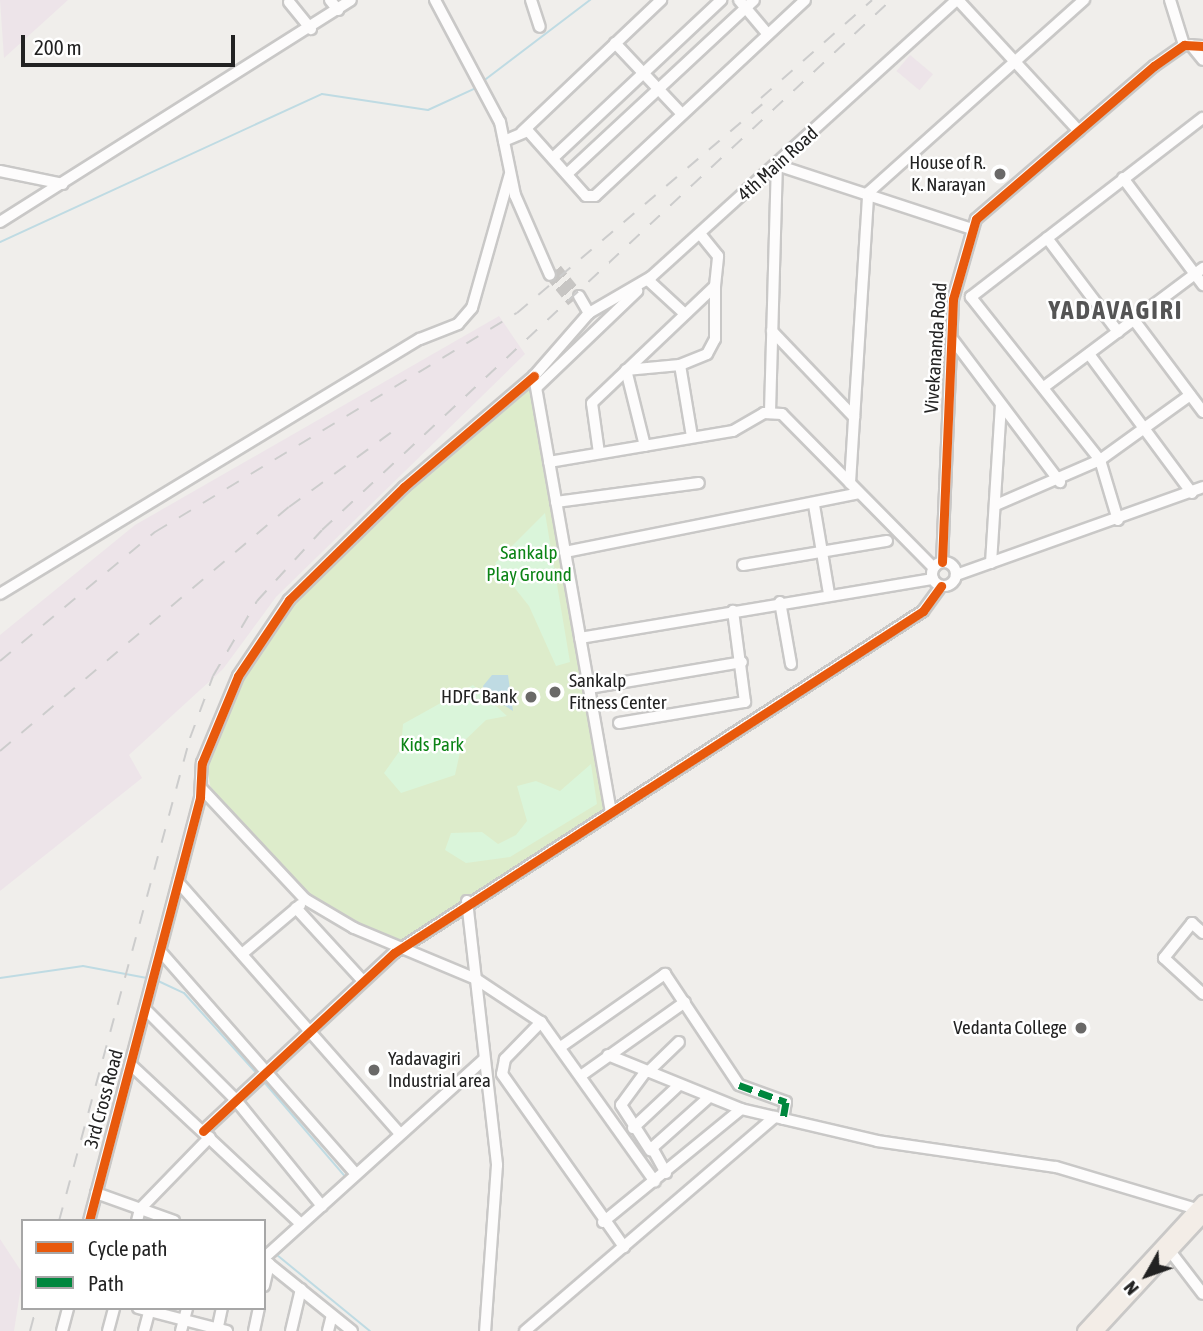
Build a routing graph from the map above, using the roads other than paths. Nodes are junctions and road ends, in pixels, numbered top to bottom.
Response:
1 (330, 0) edge
2 (351, 0) edge
3 (436, 0) edge
4 (531, 0) edge
5 (661, 0) edge
6 (722, 0) edge
7 (754, 0) edge
8 (804, 0) edge
9 (958, 0) edge
10 (1084, 0) edge
11 (1170, 0) edge
12 (289, 2) dead end
13 (743, 4) edge
14 (338, 10) junction
15 (540, 27) dead end
16 (312, 29) junction
17 (766, 32) junction
18 (615, 43) junction
19 (1187, 45) junction
20 (1203, 46) edge
21 (1203, 60) edge
22 (1017, 61) junction
23 (642, 72) junction
24 (657, 87) junction
25 (681, 113) junction
26 (1201, 124) edge
27 (1079, 131) junction
28 (523, 132) junction
29 (504, 141) junction
30 (553, 158) junction
31 (777, 165) junction
32 (0, 171) edge
33 (510, 174) junction
34 (567, 174) junction
35 (1124, 178) junction
36 (63, 184) junction
37 (868, 193) junction
38 (0, 222) edge
39 (972, 229) junction
40 (700, 234) junction
41 (1047, 238) junction
42 (552, 270) tunnel mouth
43 (1199, 271) edge
44 (651, 277) junction
45 (1203, 285) edge
46 (715, 286) junction
47 (956, 287) junction
48 (971, 297) junction
49 (577, 300) tunnel mouth
50 (589, 313) junction
51 (685, 314) junction
52 (1134, 320) junction
53 (772, 331) junction
54 (1118, 332) junction
55 (953, 340) junction
56 (1089, 354) junction
57 (680, 365) junction
58 (626, 370) junction
59 (536, 382) junction
60 (1044, 387) junction
61 (1191, 395) junction
62 (1001, 405) junction
63 (770, 412) junction
64 (1203, 412) edge
65 (854, 417) junction
66 (1144, 428) junction
67 (692, 437) junction
68 (645, 446) junction
69 (599, 453) junction
70 (1100, 460) junction
71 (549, 462) junction
72 (850, 482) junction
73 (1060, 482) junction
74 (699, 483) dead end
75 (1203, 487) edge
76 (859, 493) junction
77 (1192, 493) junction
78 (556, 502) junction
79 (814, 505) junction
80 (996, 505) junction
81 (1118, 520) junction
82 (887, 541) dead end
83 (565, 552) junction
84 (821, 553) junction
85 (991, 563) junction
86 (743, 565) dead end
87 (937, 574) junction
88 (956, 575) junction
89 (0, 594) edge
90 (829, 594) junction
91 (780, 603) junction
92 (733, 611) junction
93 (580, 638) junction
94 (741, 662) junction
95 (791, 664) dead end
96 (589, 688) junction
97 (619, 723) dead end
98 (201, 788) junction
99 (611, 811) junction
100 (178, 882) junction
101 (305, 899) junction
102 (467, 901) junction
103 (296, 908) junction
104 (1203, 933) edge
105 (400, 948) junction
106 (160, 951) junction
107 (242, 954) junction
108 (476, 979) junction
109 (363, 981) junction
110 (1202, 990) edge
111 (685, 1002) junction
112 (146, 1010) junction
113 (541, 1022) junction
114 (308, 1030) junction
115 (679, 1042) dead end
116 (562, 1046) junction
117 (608, 1055) junction
118 (483, 1060) junction
119 (131, 1065) junction
120 (501, 1070) junction
121 (265, 1071) junction
122 (647, 1071) junction
123 (485, 1072) junction
124 (582, 1075) junction
125 (678, 1086) junction
126 (236, 1099) junction
127 (707, 1100) junction
128 (741, 1109) junction
129 (779, 1118) junction
130 (633, 1128) junction
131 (399, 1133) junction
132 (206, 1134) junction
133 (650, 1150) junction
134 (666, 1173) junction
135 (353, 1174) junction
136 (654, 1182) junction
137 (96, 1193) junction
138 (322, 1206) junction
139 (140, 1209) junction
140 (1201, 1209) edge
141 (90, 1219) edge
142 (137, 1219) edge
143 (168, 1219) edge
144 (603, 1222) junction
145 (301, 1224) junction
146 (624, 1247) junction
147 (1170, 1251) junction
148 (266, 1259) edge
149 (301, 1289) junction
150 (1203, 1294) edge
151 (67, 1310) edge
152 (113, 1310) edge
153 (150, 1310) edge
154 (186, 1310) edge
155 (222, 1310) edge
156 (259, 1310) edge
157 (332, 1315) junction
158 (184, 1320) junction
159 (220, 1330) edge
160 (62, 1331) edge
161 (108, 1331) edge
162 (144, 1331) edge
163 (181, 1331) edge
164 (254, 1331) edge
165 (291, 1331) edge
166 (328, 1331) edge
167 (352, 1331) edge
168 (485, 1331) edge
169 (525, 1331) edge
170 (1084, 1331) edge
171 (1097, 1331) edge

1 - 14 street
2 - 14 street
3 - 29 street
4 - 15 street
5 - 18 street
6 - 23 street
7 - 13 street
8 - 17 street
9 - 22 street
9 - 31 street, 4th Main Road
10 - 22 street
11 - 19 street
12 - 16 street
13 - 17 street
13 - 24 street
14 - 16 street
16 - 36 street
17 - 25 street
18 - 23 street
18 - 28 street
19 - 20 street
19 - 21 street
19 - 27 street, Vivekananda Road
22 - 27 street
22 - 37 street
23 - 24 street
23 - 30 street
24 - 25 street
24 - 34 street
25 - 34 street
26 - 35 street
27 - 39 street, Vivekananda Road
28 - 29 street
28 - 30 street
29 - 33 street
30 - 34 street
31 - 37 street
31 - 40 street, 4th Main Road
31 - 53 street
32 - 36 street
33 - 42 street
33 - 89 street
35 - 41 street
35 - 43 street
36 - 38 street
37 - 39 street
37 - 65 street
39 - 47 street, Vivekananda Road
40 - 44 street, 4th Main Road
40 - 46 street
41 - 48 street
41 - 54 street
43 - 45 street
43 - 52 street
44 - 50 street, 4th Main Road
44 - 51 street
44 - 59 street
46 - 51 street
46 - 57 street
47 - 48 street
47 - 55 street, Vivekananda Road
48 - 60 street
49 - 50 street
50 - 59 street, 4th Main Road
51 - 58 street
52 - 54 street
52 - 61 street
53 - 63 street
53 - 65 street
54 - 56 street
55 - 62 street
55 - 87 street, Vivekananda Road
56 - 60 street
56 - 66 street
57 - 58 street
57 - 67 street
58 - 68 street
58 - 69 street
59 - 71 street
59 - 98 street, 3rd Cross Road
60 - 70 street
61 - 64 street
61 - 66 street
62 - 73 street
62 - 80 street
63 - 67 street
63 - 72 street
65 - 72 street
66 - 70 street
66 - 77 street
67 - 68 street
68 - 69 street
69 - 71 street
70 - 73 street
70 - 81 street
71 - 78 street
72 - 76 street
73 - 80 street
74 - 78 street
75 - 77 street
76 - 79 street
76 - 87 street
77 - 81 street
78 - 83 street
79 - 83 street
79 - 84 street
80 - 85 street
81 - 85 street
82 - 84 street
83 - 93 street
84 - 86 street
84 - 90 street
85 - 88 street
87 - 88 street
87 - 88 street
87 - 90 street
87 - 99 street
90 - 91 street
91 - 92 street
91 - 95 street
92 - 93 street
92 - 94 street
93 - 96 street
94 - 96 street
94 - 97 street
96 - 99 street
98 - 100 street, 3rd Cross Road
98 - 101 street
99 - 102 street
100 - 106 street, 3rd Cross Road
100 - 107 street
101 - 103 street
101 - 105 street
102 - 105 street
102 - 108 street
103 - 107 street
103 - 109 street
104 - 110 street
105 - 108 street
105 - 109 street
106 - 112 street, 3rd Cross Road
106 - 121 street
107 - 114 street
108 - 113 street
108 - 118 street
109 - 114 street
111 - 116 street
111 - 117 street
111 - 129 street
112 - 119 street, 3rd Cross Road
112 - 126 street
113 - 116 street
113 - 120 street
114 - 121 street
114 - 131 street
115 - 122 street
116 - 124 street
117 - 122 street
117 - 124 street
118 - 123 street
118 - 131 street
119 - 132 street
119 - 137 street, 3rd Cross Road
120 - 123 street
120 - 144 street
121 - 126 street
121 - 135 street
122 - 125 street
122 - 130 street
123 - 168 street
124 - 136 street
125 - 127 street
125 - 130 street
126 - 132 street
126 - 138 street
127 - 128 street
127 - 133 street
128 - 129 street
128 - 134 street
129 - 140 street
129 - 146 street
130 - 133 street
131 - 135 street
132 - 139 street
132 - 145 street
133 - 134 street
134 - 136 street
135 - 138 street
136 - 144 street
137 - 139 street
137 - 141 street, 3rd Cross Road
138 - 145 street
139 - 142 street
139 - 143 street
140 - 147 main road
140 - 170 main road
144 - 146 street
145 - 148 street
146 - 169 street
147 - 150 street
147 - 171 main road
148 - 149 street
149 - 157 street
149 - 165 street
151 - 160 street
152 - 161 street
153 - 158 street
153 - 162 street
154 - 158 street
155 - 159 street
156 - 164 street
157 - 166 street
157 - 167 street
158 - 159 street
158 - 163 street

